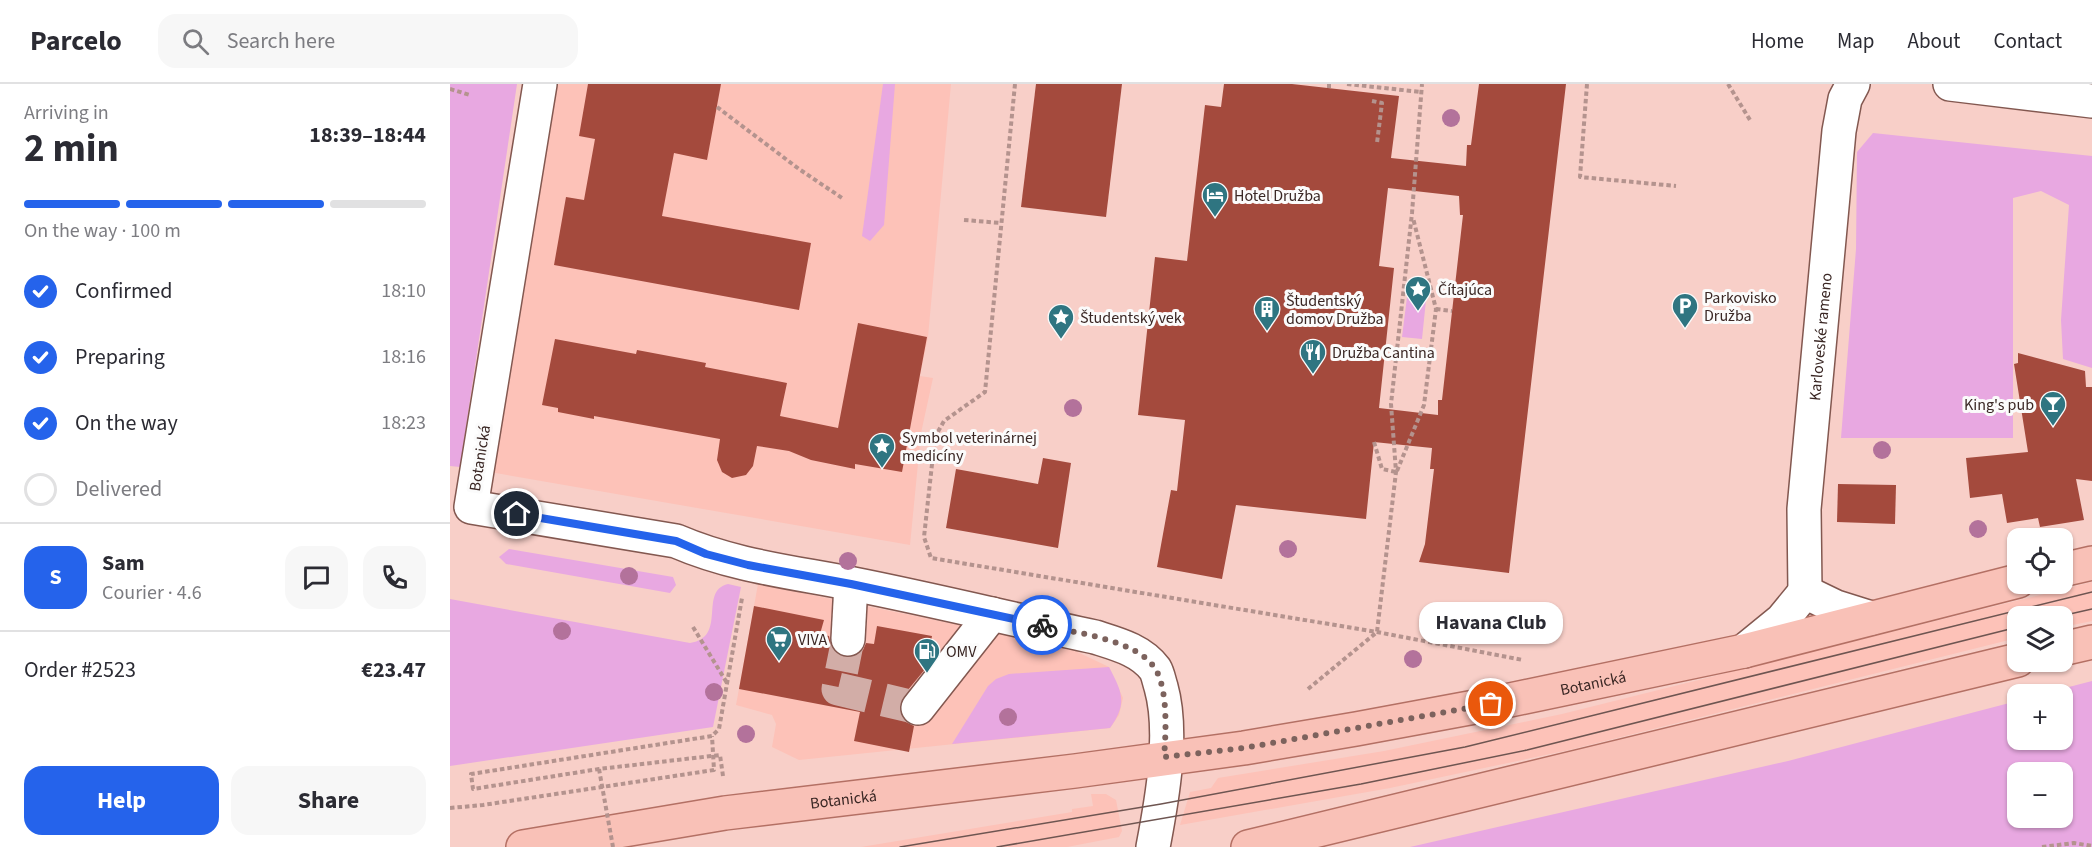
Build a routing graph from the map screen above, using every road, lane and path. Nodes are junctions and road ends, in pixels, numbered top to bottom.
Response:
1 (540, 84) edge
2 (1015, 84) edge
3 (1347, 84) edge
4 (1422, 84) edge
5 (1587, 84) edge
6 (1728, 84) edge
7 (1853, 84) edge
8 (1950, 84) edge
9 (450, 90) edge
10 (1421, 92) junction
11 (470, 95) dead end
12 (1372, 101) dead end
13 (2092, 101) edge
14 (717, 107) dead end
15 (1750, 120) dead end
16 (1377, 143) dead end
17 (1676, 186) dead end
18 (842, 198) dead end
19 (1412, 213) junction
20 (964, 220) dead end
21 (1001, 223) junction
22 (1436, 309) junction
23 (1452, 311) dead end
24 (1374, 442) dead end
25 (1396, 472) junction
26 (2092, 563) edge
27 (2073, 567) edge
28 (851, 584) junction
29 (2007, 584) edge
30 (743, 588) dead end
31 (1805, 592) junction
32 (992, 614) junction
33 (1871, 618) junction
34 (693, 627) dead end
35 (1377, 632) junction
36 (848, 639) tunnel mouth
37 (2092, 642) edge
38 (2073, 646) edge
39 (1744, 651) junction
40 (1523, 660) dead end
41 (2007, 663) edge
42 (727, 684) junction
43 (1308, 689) dead end
44 (918, 708) dead end
45 (712, 736) junction
46 (709, 756) junction
47 (1164, 757) junction
48 (599, 769) junction
49 (723, 777) dead end
50 (450, 808) edge
51 (2092, 846) edge
52 (523, 847) edge
53 (613, 847) edge
54 (1152, 847) edge
55 (1248, 847) edge
56 (2042, 847) edge

1 - 28 street, Botanická
2 - 21 path
3 - 10 path
4 - 10 path
5 - 17 path
6 - 15 path
7 - 31 street, Karloveské rameno
8 - 13 street
9 - 11 path
10 - 19 path
12 - 16 path
14 - 18 path
19 - 22 path
19 - 25 path
20 - 21 path
21 - 35 path
22 - 23 path
22 - 25 path
24 - 25 path
25 - 35 path
26 - 27 main road
28 - 32 street, Botanická
28 - 36 street
29 - 33 main road, Botanická
30 - 42 path
31 - 33 street
31 - 39 street
32 - 44 street
32 - 47 street, Botanická
33 - 39 main road, Botanická
34 - 42 path
35 - 40 path
35 - 43 path
37 - 38 main road
39 - 47 main road, Botanická
41 - 55 main road
42 - 45 path
45 - 46 path
45 - 48 path
46 - 48 path
46 - 49 path
46 - 50 path
47 - 52 main road, Botanická
47 - 54 street, Botanická
48 - 53 path, bridge
51 - 56 path

